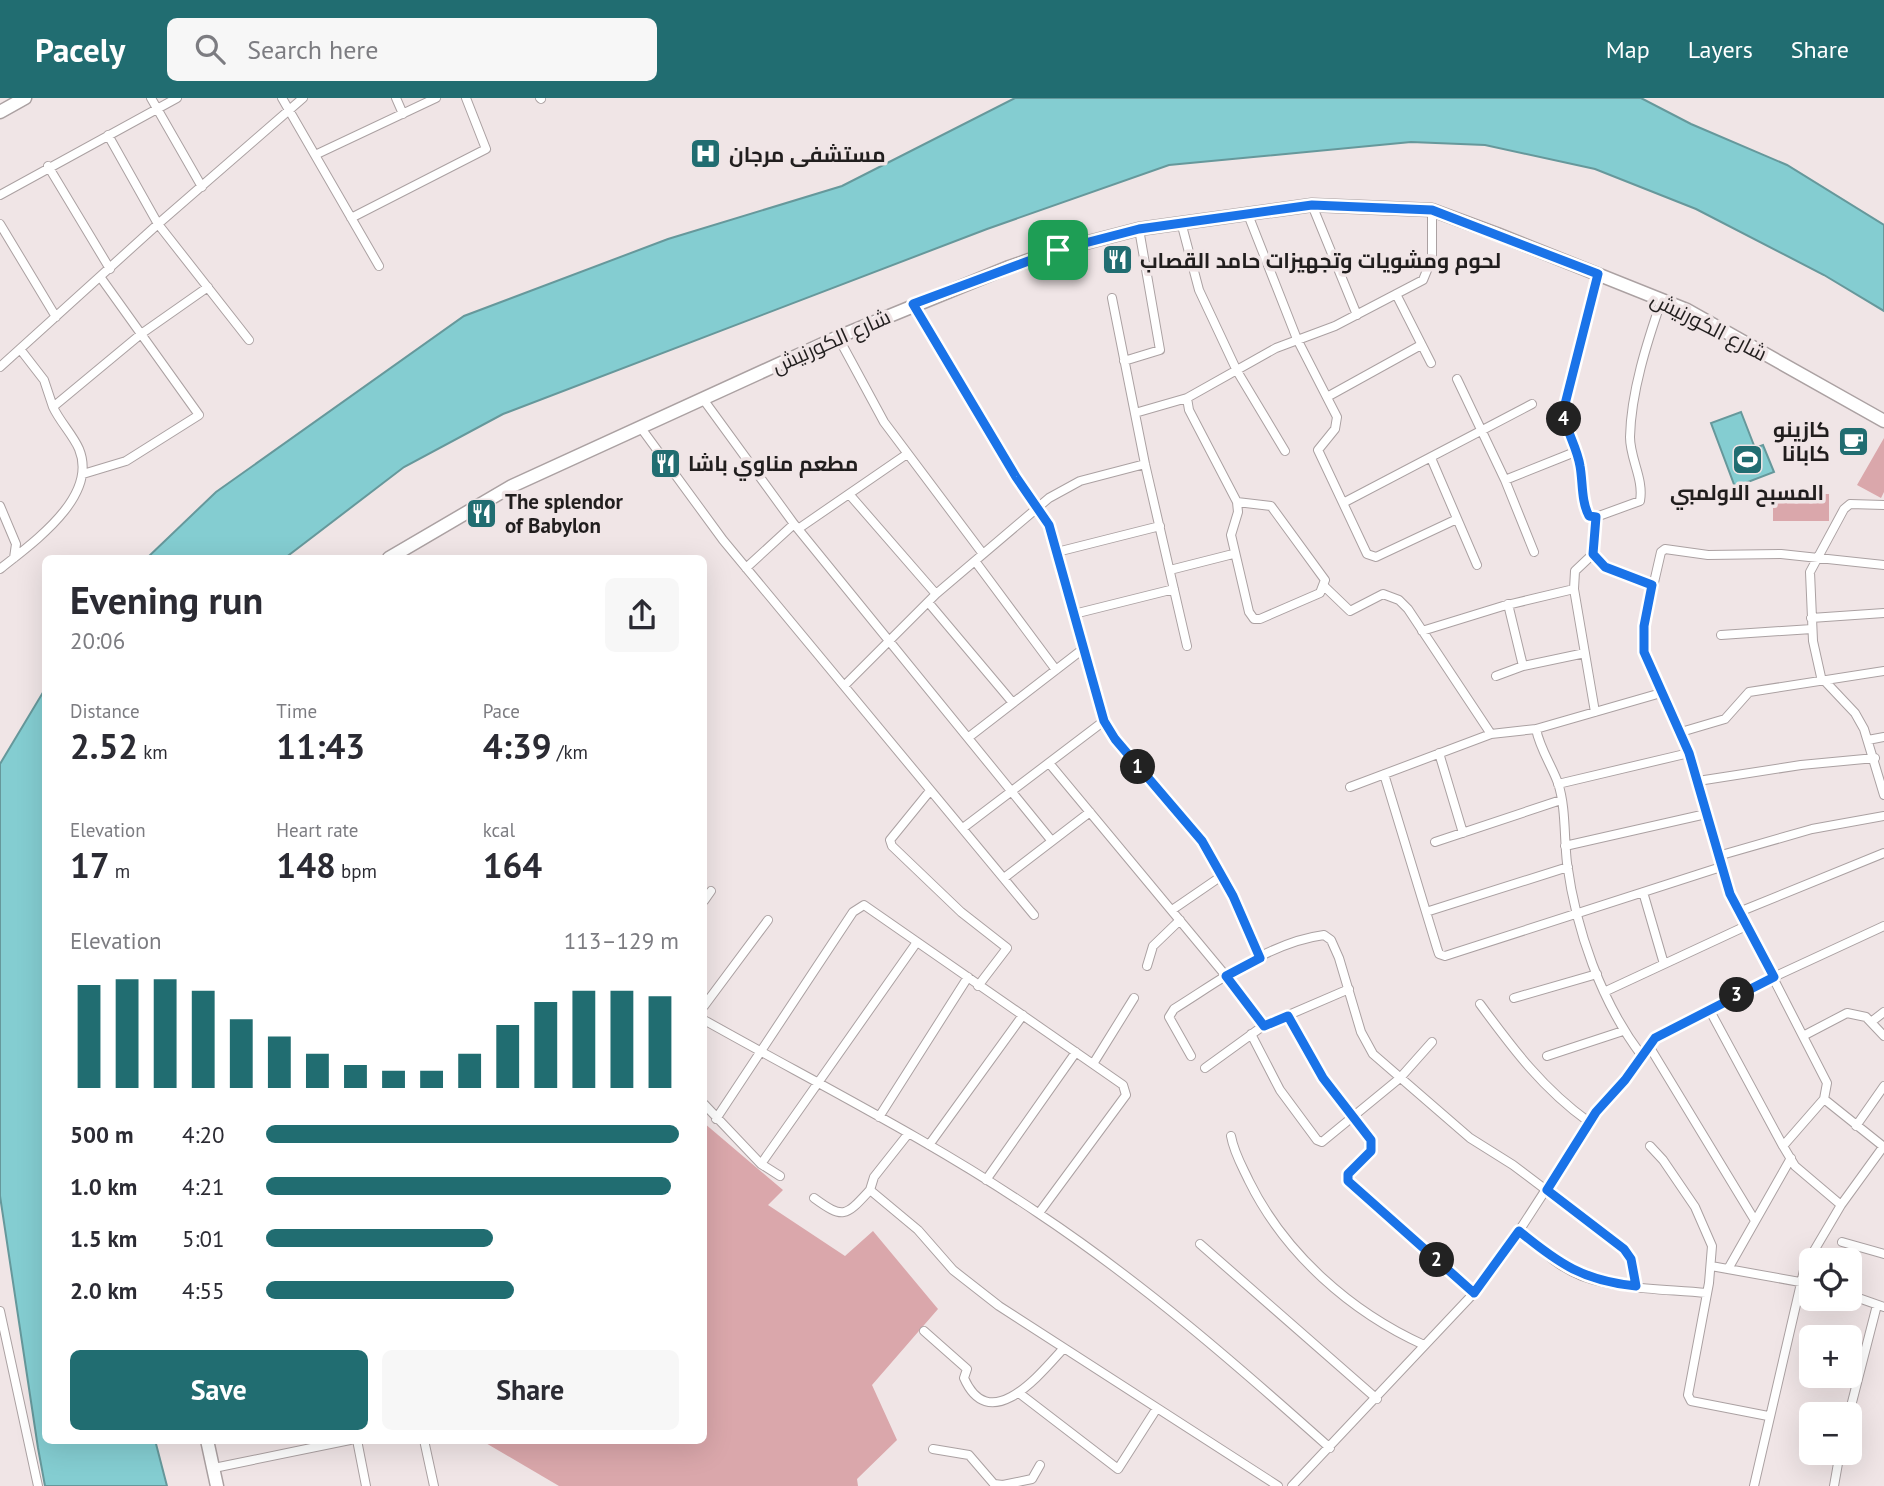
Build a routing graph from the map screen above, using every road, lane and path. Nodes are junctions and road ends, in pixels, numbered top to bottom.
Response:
1 (24, 98) edge
2 (151, 98) edge
3 (177, 98) edge
4 (282, 98) edge
5 (303, 98) edge
6 (396, 98) edge
7 (436, 98) edge
8 (466, 98) edge
9 (158, 110) junction
10 (0, 112) edge
11 (289, 112) junction
12 (403, 114) junction
13 (108, 135) junction
14 (315, 155) junction
15 (48, 166) junction
16 (202, 187) junction
17 (0, 195) edge
18 (1312, 205) junction
19 (1432, 210) junction
20 (1247, 212) junction
21 (351, 218) junction
22 (1181, 222) junction
23 (158, 224) junction
24 (0, 225) edge
25 (1139, 229) junction
26 (379, 267) dead end
27 (110, 269) junction
28 (1598, 274) junction
29 (101, 278) junction
30 (208, 287) junction
31 (1396, 294) junction
32 (1112, 298) dead end
33 (1662, 299) junction
34 (913, 304) junction
35 (1357, 315) junction
36 (56, 317) junction
37 (141, 334) junction
38 (838, 337) junction
39 (249, 340) dead end
40 (1297, 340) junction
41 (1421, 345) junction
42 (20, 349) junction
43 (1124, 361) junction
44 (1431, 363) dead end
45 (0, 367) edge
46 (1237, 371) junction
47 (1457, 379) dead end
48 (1327, 397) junction
49 (1187, 398) junction
50 (703, 399) junction
51 (1532, 404) dead end
52 (53, 407) junction
53 (1135, 413) junction
54 (1884, 421) edge
55 (641, 428) junction
56 (1482, 431) junction
57 (1285, 451) dead end
58 (1575, 452) junction
59 (907, 454) junction
60 (1430, 458) junction
61 (1145, 464) junction
62 (83, 474) junction
63 (1505, 480) junction
64 (849, 494) junction
65 (1237, 502) junction
66 (1343, 503) junction
67 (1884, 505) edge
68 (0, 506) edge
69 (1038, 507) junction
70 (1596, 517) junction
71 (1457, 519) junction
72 (796, 526) junction
73 (1160, 526) junction
74 (1057, 552) junction
75 (1534, 552) dead end
76 (983, 554) junction
77 (1233, 554) junction
78 (1593, 554) junction
79 (394, 555) edge
80 (14, 558) junction
81 (1815, 559) junction
82 (975, 561) junction
83 (1477, 565) dead end
84 (1884, 565) edge
85 (746, 568) junction
86 (0, 569) edge
87 (1170, 570) junction
88 (1652, 585) junction
89 (1325, 587) junction
90 (1174, 589) junction
91 (1574, 589) junction
92 (936, 594) junction
93 (928, 602) junction
94 (1508, 604) junction
95 (1884, 613) edge
96 (1074, 614) junction
97 (1811, 618) junction
98 (1812, 629) junction
99 (1422, 631) junction
100 (1721, 635) dead end
101 (889, 640) junction
102 (1187, 646) dead end
103 (1083, 649) junction
104 (1585, 653) junction
105 (1523, 666) junction
106 (1056, 670) junction
107 (1884, 671) edge
108 (1496, 676) dead end
109 (1824, 680) junction
110 (844, 686) junction
111 (1661, 693) junction
112 (1013, 703) junction
113 (1595, 712) junction
114 (1104, 721) junction
115 (1535, 729) junction
116 (1681, 732) junction
117 (1491, 734) junction
118 (969, 737) junction
119 (1884, 737) edge
120 (1868, 740) junction
121 (1439, 753) junction
122 (1689, 753) junction
123 (1875, 758) junction
124 (1049, 763) junction
125 (1384, 774) junction
126 (1698, 781) junction
127 (1558, 784) junction
128 (1350, 787) dead end
129 (1012, 790) junction
130 (929, 792) junction
131 (1884, 795) edge
132 (1561, 800) junction
133 (1090, 812) junction
134 (1706, 814) junction
135 (1884, 816) edge
136 (963, 828) junction
137 (1463, 833) junction
138 (1051, 840) junction
139 (1435, 842) dead end
140 (1565, 846) junction
141 (1884, 853) edge
142 (1718, 856) junction
143 (1568, 867) junction
144 (1721, 867) junction
145 (1223, 876) junction
146 (1004, 878) junction
147 (710, 891) dead end
148 (1643, 892) junction
149 (707, 896) edge
150 (1172, 910) junction
151 (1426, 912) junction
152 (1739, 912) junction
153 (1578, 913) junction
154 (1034, 915) dead end
155 (768, 920) dead end
156 (1180, 920) junction
157 (1746, 926) junction
158 (1884, 926) edge
159 (917, 942) junction
160 (1260, 958) junction
161 (1664, 964) junction
162 (1147, 966) dead end
163 (1597, 974) junction
164 (1226, 976) junction
165 (968, 977) junction
166 (1774, 977) junction
167 (978, 985) junction
168 (1349, 989) junction
169 (1604, 992) junction
170 (1134, 998) dead end
171 (1514, 998) dead end
172 (707, 1002) edge
173 (1479, 1004) dead end
174 (1709, 1009) junction
175 (1884, 1012) edge
176 (1023, 1015) junction
177 (1288, 1016) junction
178 (707, 1022) edge
179 (1871, 1022) junction
180 (1264, 1026) junction
181 (1623, 1031) junction
182 (1251, 1034) junction
183 (1803, 1036) junction
184 (1884, 1037) edge
185 (1432, 1042) dead end
186 (1649, 1046) junction
187 (761, 1052) junction
188 (1076, 1052) junction
189 (1191, 1056) dead end
190 (1547, 1056) dead end
191 (1642, 1056) junction
192 (1093, 1064) junction
193 (1205, 1068) dead end
194 (1400, 1078) junction
195 (817, 1083) junction
196 (1884, 1086) edge
197 (1824, 1099) junction
198 (707, 1108) edge
199 (1354, 1117) junction
200 (879, 1118) junction
201 (716, 1119) junction
202 (1589, 1122) junction
203 (1856, 1126) junction
204 (908, 1133) junction
205 (1231, 1136) dead end
206 (929, 1145) junction
207 (1650, 1146) dead end
208 (1783, 1146) junction
209 (1884, 1147) edge
210 (1791, 1158) junction
211 (761, 1164) junction
212 (780, 1176) dead end
213 (986, 1180) junction
214 (870, 1190) junction
215 (1547, 1190) junction
216 (814, 1198) dead end
217 (1841, 1205) junction
218 (1038, 1213) junction
219 (1754, 1219) junction
220 (1519, 1231) junction
221 (1842, 1242) dead end
222 (1200, 1244) dead end
223 (1816, 1248) edge
224 (1884, 1254) edge
225 (1711, 1266) junction
226 (1728, 1269) junction
227 (1799, 1282) edge
228 (1636, 1286) junction
229 (1474, 1293) junction
230 (1706, 1293) junction
231 (1862, 1299) edge
232 (1881, 1306) edge
233 (1799, 1310) edge
234 (0, 1311) edge
235 (924, 1331) dead end
236 (1424, 1345) junction
237 (1063, 1349) junction
238 (1019, 1394) junction
239 (1377, 1399) junction
240 (1853, 1402) edge
241 (1157, 1408) junction
242 (1768, 1416) junction
243 (208, 1444) edge
244 (331, 1444) edge
245 (358, 1444) edge
246 (425, 1444) edge
247 (1331, 1448) junction
248 (933, 1449) dead end
249 (1040, 1465) dead end
250 (1838, 1465) edge
251 (214, 1468) junction
252 (993, 1485) edge
253 (38, 1486) edge
254 (218, 1486) edge
255 (366, 1486) edge
256 (434, 1486) edge
257 (1278, 1486) edge
258 (1292, 1486) edge
259 (1754, 1486) edge
260 (1834, 1486) edge

1 - 10 street
2 - 9 street
3 - 9 street
4 - 11 street
5 - 11 street
6 - 12 street
7 - 12 street
8 - 21 street
9 - 13 street
9 - 16 street
11 - 14 street
11 - 16 street
12 - 14 street
13 - 15 street
13 - 23 street
14 - 21 street
15 - 17 street
15 - 27 street
16 - 23 street
18 - 19 street, شارع الكورنيش
18 - 20 street, شارع الكورنيش
18 - 35 street
19 - 28 street, شارع الكورنيش
19 - 31 street
20 - 22 street, شارع الكورنيش
20 - 40 street
21 - 26 street
22 - 25 street, شارع الكورنيش
22 - 46 street
23 - 27 street
23 - 30 street
24 - 36 street
25 - 34 street, شارع الكورنيش
25 - 43 street
27 - 29 street
28 - 33 street, شارع الكورنيش
28 - 58 street
29 - 36 street
29 - 37 street
30 - 37 street
30 - 39 street
31 - 35 street
31 - 41 street
32 - 43 street
33 - 54 street, شارع الكورنيش
33 - 70 street
34 - 38 street, شارع الكورنيش
34 - 69 street
35 - 40 street
36 - 42 street
37 - 52 street
37 - 62 street
38 - 50 street, شارع الكورنيش
38 - 59 street
40 - 46 street
40 - 48 street
41 - 44 street
41 - 48 street
42 - 45 street
42 - 52 street
43 - 53 street
46 - 49 street
46 - 57 street
47 - 56 street
48 - 66 street
49 - 53 street
49 - 65 street
50 - 55 street, شارع الكورنيش
50 - 72 street
51 - 56 street
52 - 62 street
53 - 61 street
55 - 79 street, شارع الكورنيش
55 - 85 street
56 - 60 street
56 - 63 street
58 - 63 street
58 - 70 street
59 - 64 street
59 - 76 street
60 - 66 street
60 - 71 street
61 - 69 street
61 - 73 street
62 - 80 street
63 - 75 street
64 - 72 street
64 - 92 street
65 - 77 street
65 - 89 street
66 - 71 street
67 - 81 street
68 - 80 street
69 - 74 street
69 - 76 street
70 - 78 street
71 - 83 street
72 - 85 street
72 - 101 street
73 - 74 street
73 - 87 street
74 - 96 street
76 - 82 street
77 - 87 street
77 - 89 street
78 - 88 street
78 - 91 street
80 - 86 street
81 - 84 street
81 - 88 street
81 - 97 street
82 - 92 street
82 - 106 street
85 - 110 street
87 - 90 street
88 - 111 street
89 - 99 street
90 - 96 street
90 - 102 street
91 - 94 street
91 - 104 street
92 - 93 street
93 - 101 street
93 - 112 street
94 - 99 street
94 - 105 street
95 - 97 street
96 - 103 street
97 - 98 street
98 - 100 street
98 - 109 street
99 - 117 street
101 - 110 street
101 - 118 street
103 - 106 street
103 - 114 street
104 - 105 street
104 - 113 street
105 - 108 street
106 - 112 street
107 - 109 street
109 - 116 street
109 - 120 street
110 - 130 street
111 - 113 street
111 - 116 street
112 - 118 street
113 - 115 street
114 - 124 street
114 - 145 street
115 - 117 street
115 - 127 street
116 - 122 street
117 - 121 street
118 - 129 street
119 - 120 street
120 - 123 street
121 - 125 street
121 - 137 street
122 - 126 street
122 - 127 street
123 - 126 street
123 - 131 street
124 - 129 street
124 - 133 street
125 - 128 street
125 - 151 street
126 - 134 street
127 - 132 street
129 - 136 street
129 - 138 street
130 - 136 street
130 - 167 street
132 - 137 street
132 - 140 street
133 - 138 street
133 - 150 street
134 - 140 street
134 - 142 street
135 - 142 street
136 - 146 street
137 - 139 street
138 - 146 street
140 - 143 street
141 - 152 street
142 - 144 street
143 - 151 street
143 - 153 street
144 - 148 street
144 - 152 street
145 - 150 street
145 - 160 street
146 - 154 street
147 - 149 street
148 - 153 street
148 - 161 street
150 - 156 street
151 - 153 street
152 - 157 street
153 - 163 street
155 - 172 street
156 - 162 street
156 - 164 street
157 - 161 street
157 - 166 street
158 - 166 street
159 - 165 street
159 - 187 street
159 - 195 street
160 - 164 street
160 - 168 street
161 - 169 street
163 - 169 street
163 - 171 street
164 - 180 street
164 - 189 street
165 - 167 street
165 - 200 street
166 - 174 street
166 - 183 street
167 - 176 street
168 - 177 street
168 - 194 street
169 - 181 street
170 - 192 street
173 - 202 street
174 - 186 street
174 - 208 street
175 - 179 street
176 - 188 street
176 - 206 street
177 - 180 street
177 - 199 street
178 - 187 street
179 - 183 street
179 - 184 street
180 - 182 street
181 - 190 street
181 - 191 street
182 - 193 street
182 - 199 street
183 - 197 street
185 - 194 street
186 - 191 street
186 - 219 street
187 - 195 street
187 - 201 street
188 - 192 street
188 - 213 street
191 - 202 street
192 - 218 street
194 - 199 street
194 - 215 street
195 - 200 street
195 - 211 street
196 - 203 street
197 - 203 street
197 - 208 street
198 - 201 street
199 - 229 street
200 - 204 street
201 - 211 street
202 - 215 street
203 - 209 street
204 - 206 street
204 - 214 street
205 - 236 street
206 - 213 street
207 - 225 street
208 - 210 street
209 - 217 street
210 - 217 street
210 - 219 street
211 - 212 street
213 - 218 street
214 - 216 street
214 - 237 street
215 - 220 street
215 - 228 street
217 - 223 street
218 - 247 street
219 - 226 street
220 - 228 street
220 - 229 street
221 - 224 street
222 - 239 street
225 - 226 street
225 - 230 street
226 - 227 street
228 - 230 street
229 - 236 street
230 - 242 street
231 - 232 street
232 - 240 street
233 - 242 street
234 - 253 street
235 - 238 street
236 - 239 street
237 - 238 street
237 - 241 street
238 - 241 street
239 - 247 street
241 - 257 street
242 - 259 street
243 - 251 street
244 - 251 street
245 - 255 street
246 - 256 street
247 - 258 street
248 - 252 street
249 - 252 street
250 - 260 street
251 - 254 street

